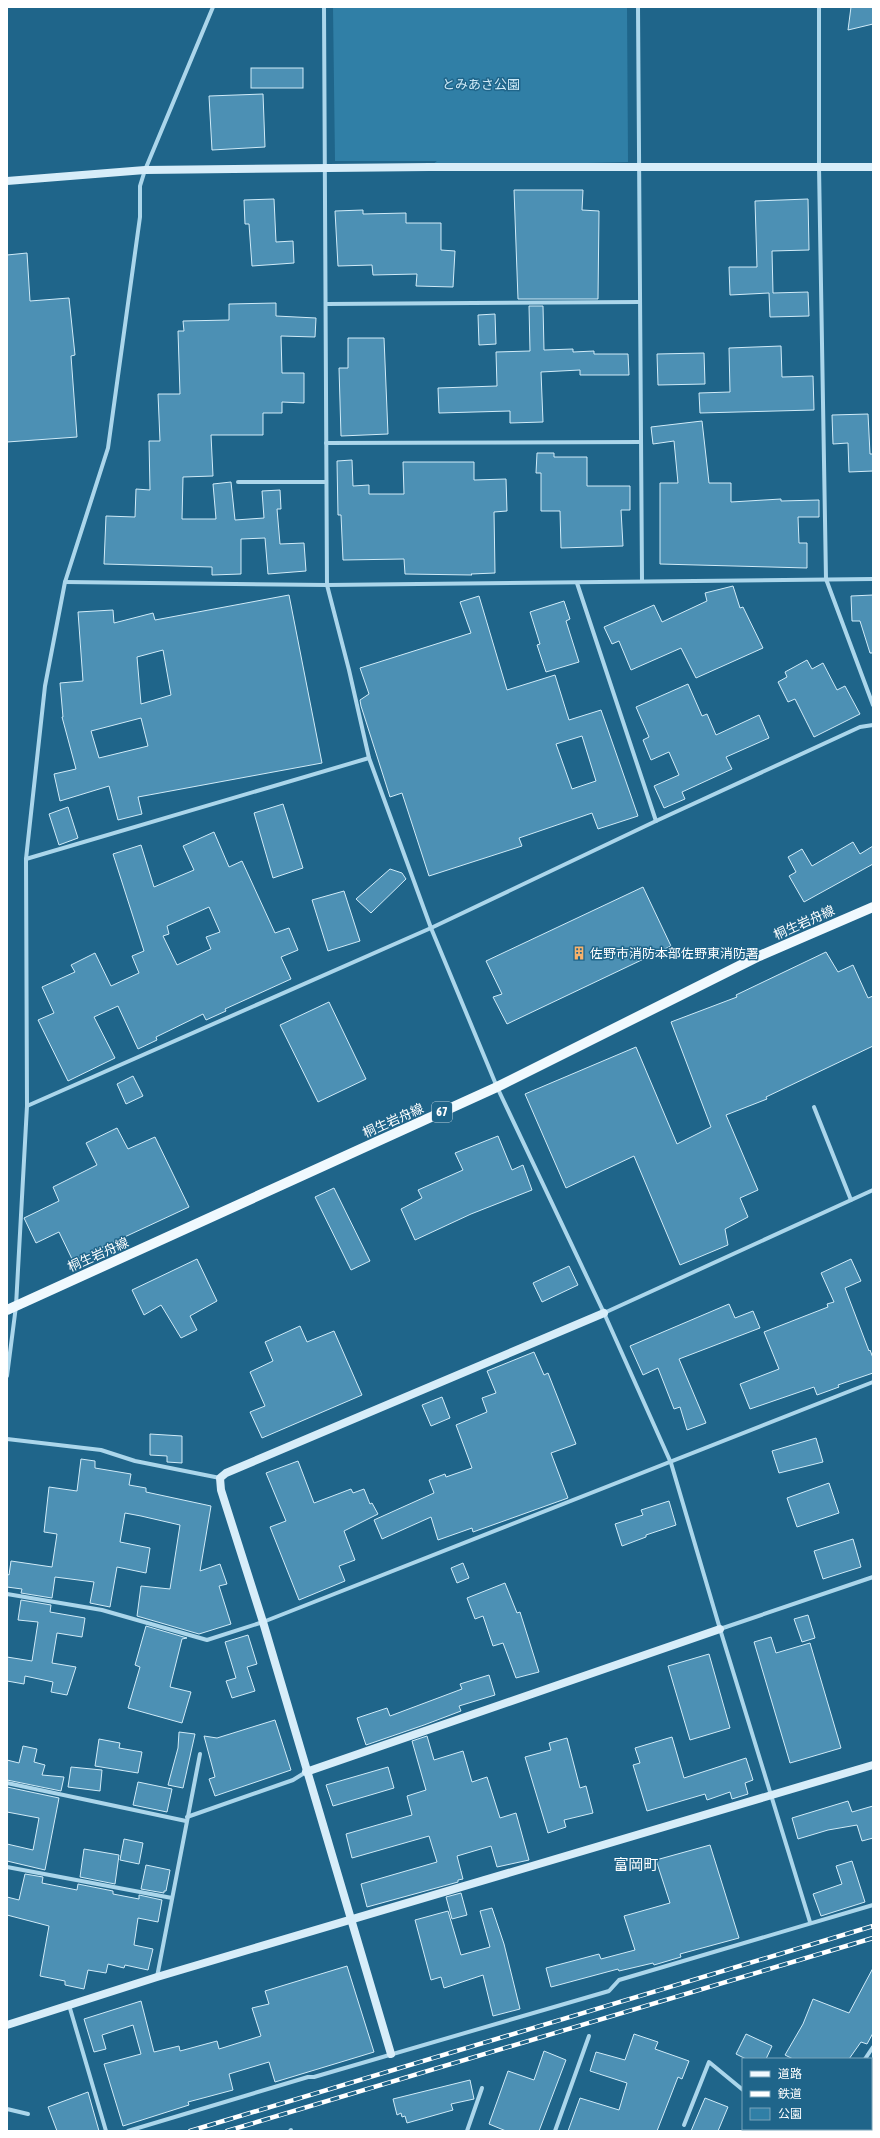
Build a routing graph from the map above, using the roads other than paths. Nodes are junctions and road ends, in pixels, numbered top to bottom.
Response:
1 (213, 7) edge
2 (324, 7) edge
3 (638, 7) edge
4 (819, 7) edge
5 (638, 166) junction
6 (325, 167) junction
7 (819, 167) junction
8 (873, 167) edge
9 (145, 170) junction
10 (7, 181) edge
11 (640, 302) junction
12 (327, 304) junction
13 (641, 442) junction
14 (326, 443) junction
15 (238, 482) dead end
16 (326, 482) junction
17 (826, 579) junction
18 (873, 579) edge
19 (642, 580) junction
20 (65, 582) junction
21 (577, 582) junction
22 (328, 585) junction
23 (873, 705) edge
24 (873, 725) edge
25 (368, 758) junction
26 (656, 821) junction
27 (26, 859) junction
28 (873, 907) edge
29 (431, 928) junction
30 (497, 1087) junction
31 (27, 1106) junction
32 (814, 1107) dead end
33 (873, 1190) edge
34 (851, 1200) junction
35 (11, 1308) edge
36 (604, 1313) junction
37 (7, 1376) edge
38 (873, 1382) edge
39 (7, 1439) edge
40 (671, 1462) junction
41 (220, 1478) junction
42 (873, 1577) edge
43 (7, 1594) edge
44 (263, 1622) junction
45 (720, 1629) junction
46 (200, 1754) dead end
47 (873, 1765) edge
48 (306, 1772) junction
49 (7, 1783) edge
50 (771, 1795) junction
51 (187, 1819) junction
52 (7, 1867) edge
53 (172, 1898) junction
54 (873, 1905) edge
55 (351, 1920) junction
56 (810, 1922) junction
57 (157, 1977) junction
58 (69, 2005) junction
59 (7, 2025) edge
60 (589, 2036) dead end
61 (873, 2047) edge
62 (391, 2054) junction
63 (866, 2058) edge
64 (482, 2088) dead end
65 (742, 2089) edge
66 (7, 2109) edge
67 (28, 2114) dead end
68 (684, 2125) dead end
69 (106, 2131) edge
70 (128, 2131) edge
71 (467, 2131) edge
72 (555, 2131) edge

1 - 9 street
2 - 6 street
3 - 5 street
4 - 7 street
5 - 6 street
5 - 7 street
5 - 11 street
6 - 9 street
6 - 12 street
7 - 8 street
7 - 17 street
9 - 10 street
9 - 20 street
11 - 12 street
11 - 13 street
12 - 14 street
13 - 14 street
13 - 19 street
14 - 16 street
15 - 16 street
16 - 22 street
17 - 18 street
17 - 19 street
17 - 23 street
19 - 21 street
20 - 22 street
20 - 27 street
21 - 22 street
21 - 26 street
22 - 25 street
24 - 26 street
25 - 27 street
25 - 29 street
26 - 29 street
27 - 31 street
28 - 30 main road, 桐生岩舟線 / 67
29 - 30 street
29 - 31 street
30 - 35 main road, 桐生岩舟線 / 67
30 - 36 street
31 - 35 street
32 - 34 street
33 - 34 street
34 - 36 street
35 - 37 street
36 - 40 street
36 - 41 street
38 - 40 street
39 - 41 street
40 - 44 street
40 - 45 street
41 - 44 street
42 - 45 street
43 - 44 street
44 - 48 street
45 - 48 street
45 - 50 street
46 - 51 street
47 - 50 street
48 - 51 street
48 - 55 street
49 - 51 street
50 - 55 street
50 - 56 street
51 - 53 street
52 - 53 street
53 - 57 street
54 - 56 street
55 - 57 street
55 - 62 street
56 - 62 street
57 - 58 street
58 - 59 street
58 - 69 street
60 - 72 street
61 - 63 street
62 - 70 street
64 - 71 street
65 - 68 street
66 - 67 street

